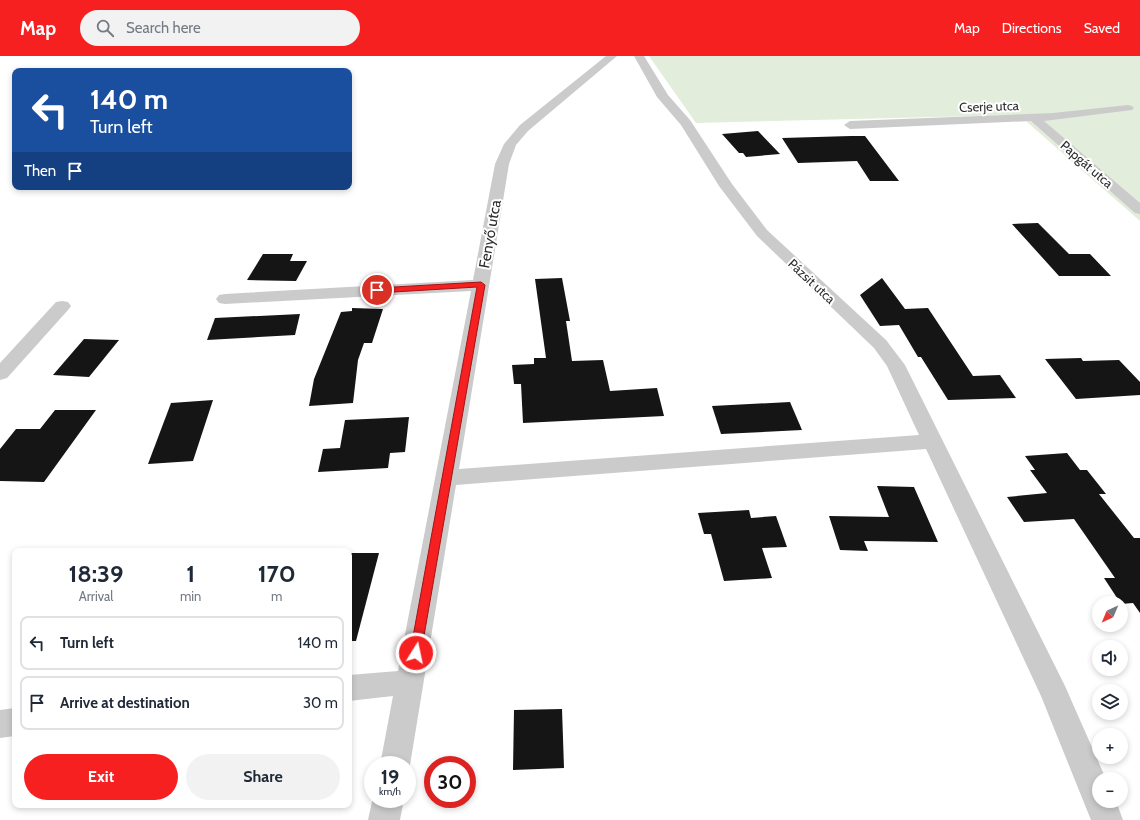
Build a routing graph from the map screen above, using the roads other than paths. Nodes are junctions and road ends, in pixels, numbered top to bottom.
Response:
1 (612, 56) edge
2 (639, 56) edge
3 (1128, 108) dead end
4 (1034, 118) junction
5 (850, 125) dead end
6 (1140, 210) edge
7 (481, 285) junction
8 (225, 299) dead end
9 (62, 306) dead end
10 (0, 374) edge
11 (932, 441) junction
12 (447, 478) junction
13 (410, 682) junction
14 (352, 688) edge
15 (12, 722) edge
16 (0, 724) edge
17 (397, 756) edge
18 (1092, 783) edge
19 (386, 808) edge
20 (1102, 808) edge
21 (384, 820) edge
22 (1107, 820) edge

1 - 7 street, Fenyő utca
2 - 11 street, Pázsit utca
3 - 4 street, Cserje utca
4 - 5 street, Cserje utca
4 - 6 street, Papgát utca
7 - 8 street
7 - 12 street, Fenyő utca
9 - 10 street
11 - 12 street
11 - 18 street, Pázsit utca
12 - 13 street, Fenyő utca
13 - 14 street
13 - 17 street, Fenyő utca
15 - 16 street
19 - 21 street
20 - 22 street, Pázsit utca

